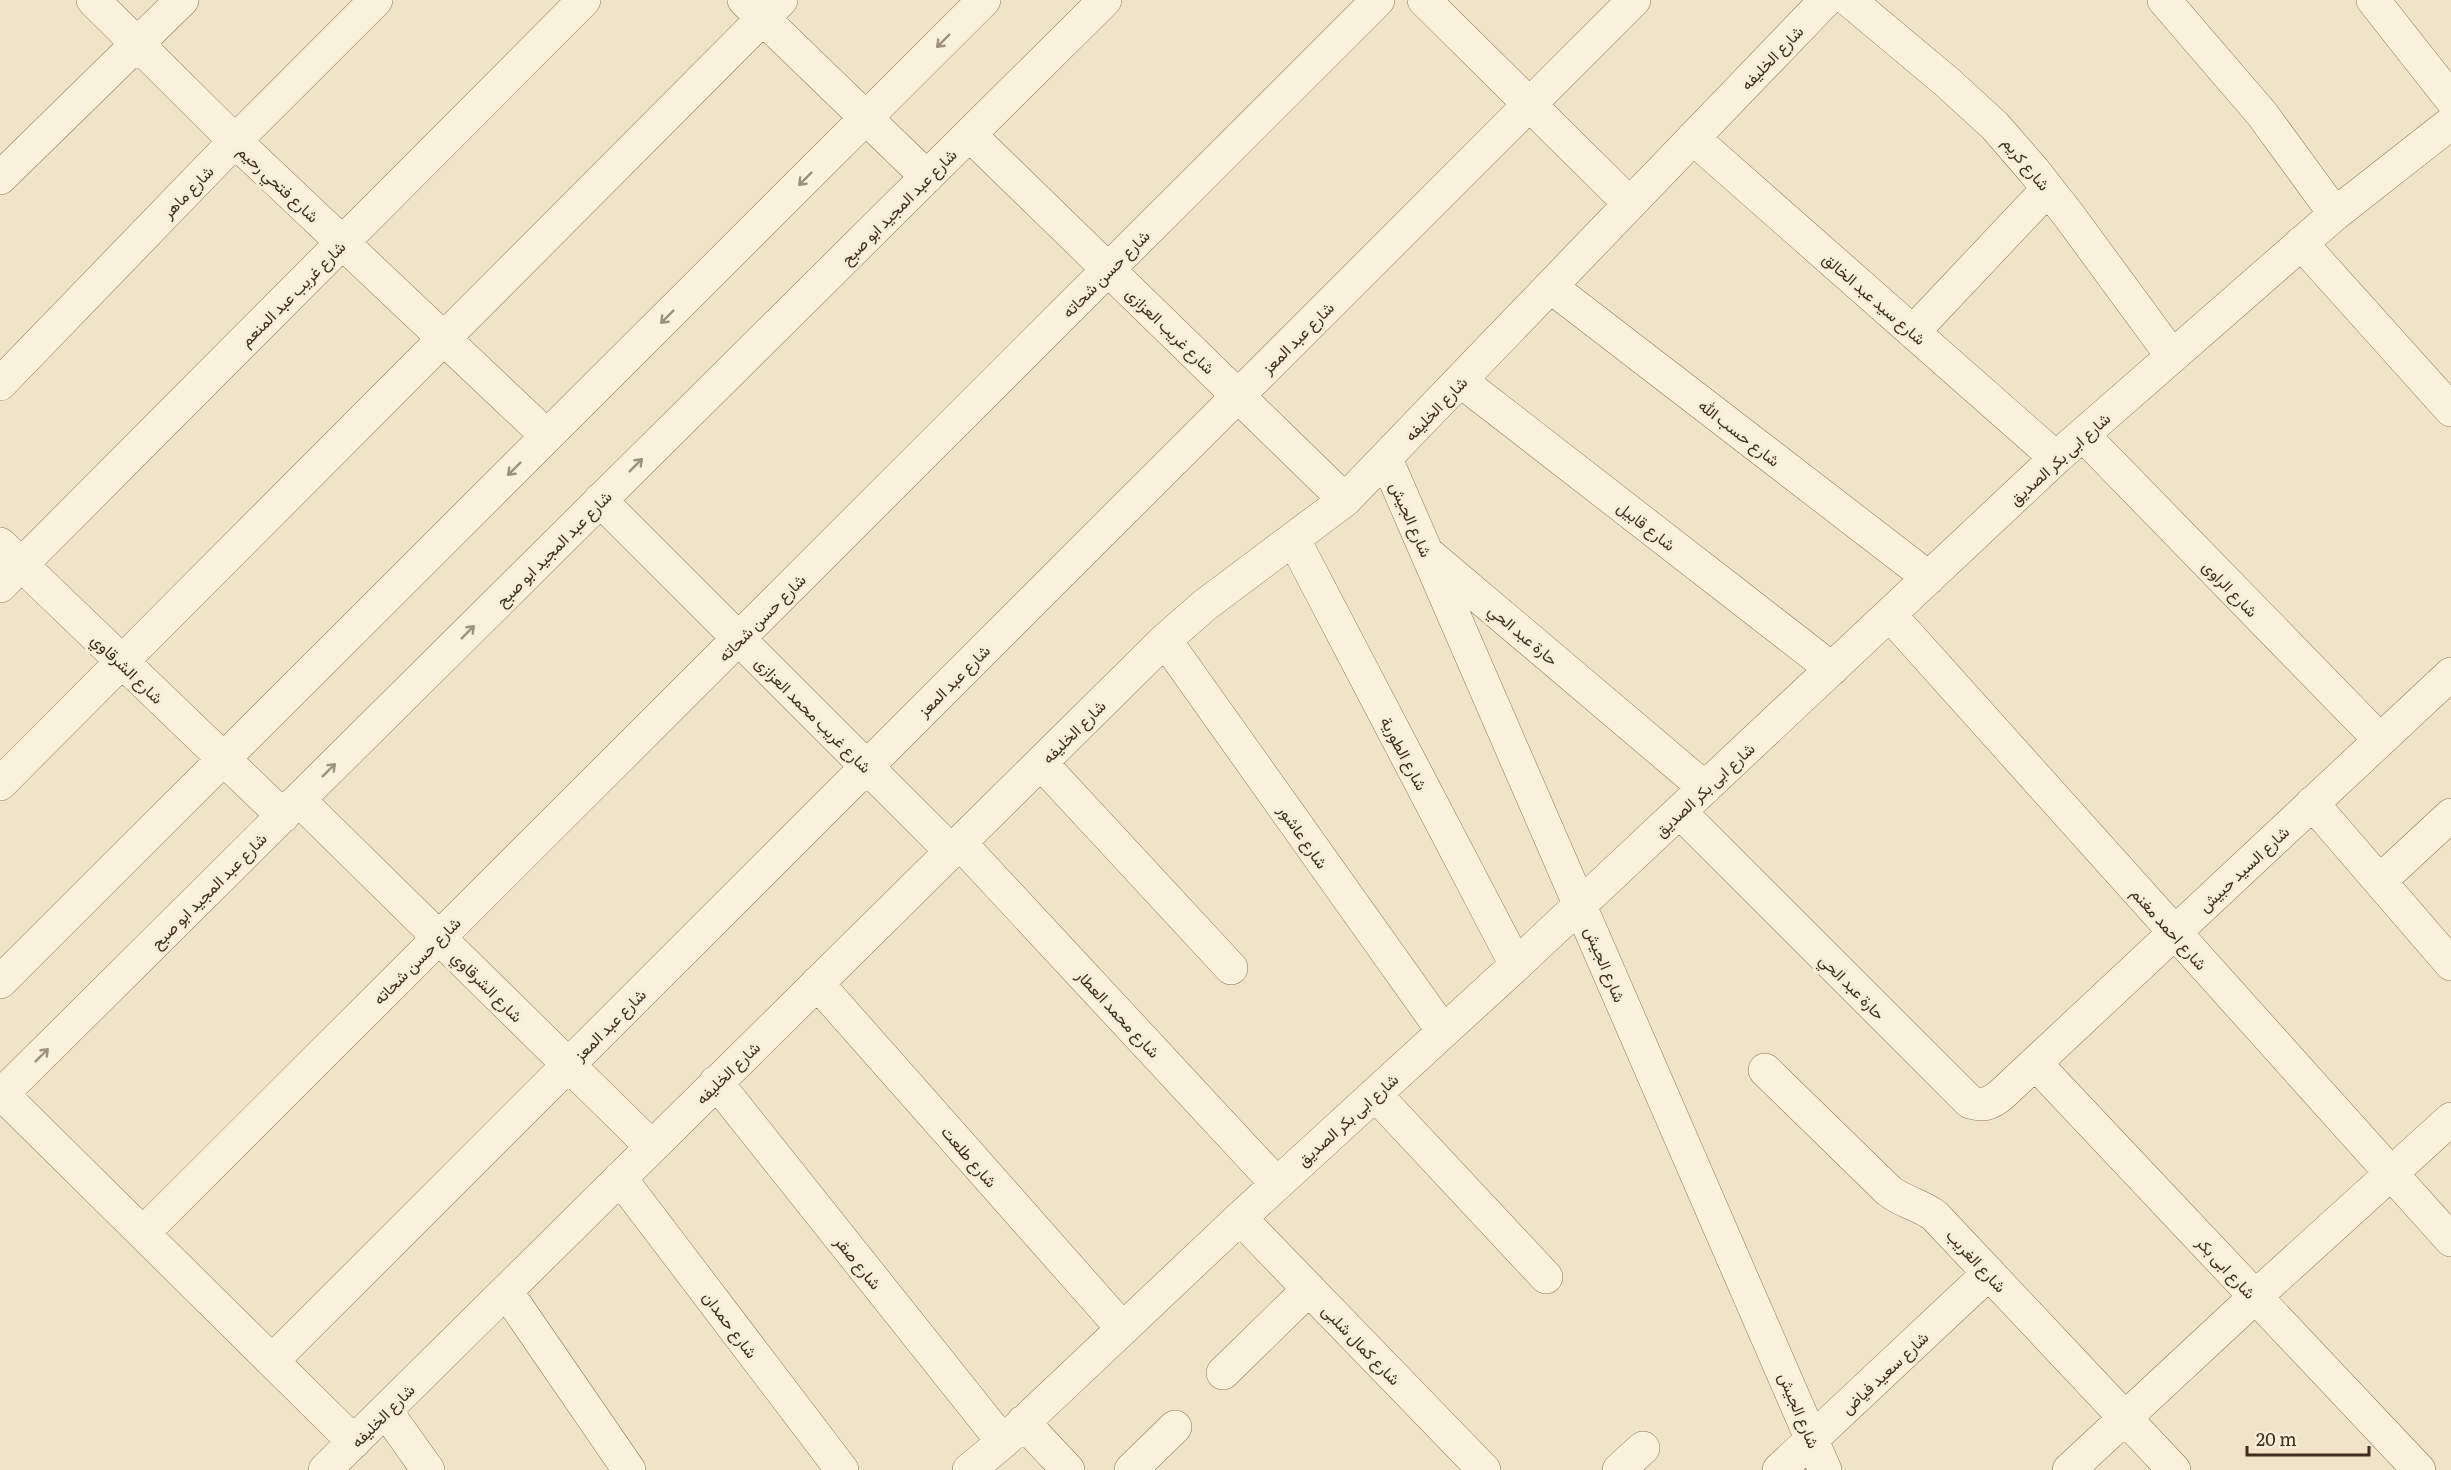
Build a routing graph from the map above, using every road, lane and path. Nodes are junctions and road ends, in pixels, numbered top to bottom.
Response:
1 (93, 0) edge
2 (182, 0) edge
3 (376, 0) edge
4 (584, 0) edge
5 (984, 0) edge
6 (1106, 0) edge
7 (1378, 0) edge
8 (1424, 0) edge
9 (1634, 0) edge
10 (1826, 0) edge
11 (1848, 0) edge
12 (2164, 0) edge
13 (2373, 0) edge
14 (763, 6) edge
15 (137, 45) junction
16 (2451, 99) edge
17 (1529, 105) junction
18 (866, 118) junction
19 (2451, 123) edge
20 (970, 135) junction
21 (1693, 138) junction
22 (235, 141) junction
23 (927, 177) junction
24 (0, 178) edge
25 (2048, 189) junction
26 (1630, 204) junction
27 (2335, 214) junction
28 (342, 243) junction
29 (2301, 243) junction
30 (1109, 269) junction
31 (1551, 287) junction
32 (1914, 332) junction
33 (444, 339) junction
34 (2172, 356) junction
35 (1461, 381) junction
36 (0, 384) edge
37 (1238, 395) junction
38 (2451, 410) edge
39 (2083, 435) junction
40 (547, 436) junction
41 (2056, 458) junction
42 (1386, 459) junction
43 (600, 500) junction
44 (1346, 500) junction
45 (1294, 540) junction
46 (1425, 550) junction
47 (7, 565) edge
48 (1929, 578) junction
49 (1890, 615) junction
50 (739, 639) junction
51 (1165, 640) junction
52 (122, 662) junction
53 (1832, 669) junction
54 (2451, 674) edge
55 (2380, 740) junction
56 (223, 759) junction
57 (1041, 763) junction
58 (867, 766) junction
59 (0, 784) edge
60 (1705, 788) junction
61 (2312, 803) junction
62 (291, 808) junction
63 (1680, 812) junction
64 (2451, 815) edge
65 (956, 847) junction
66 (2380, 881) junction
67 (1580, 905) junction
68 (2174, 932) junction
69 (439, 937) junction
70 (2451, 964) edge
71 (1516, 965) junction
72 (1231, 968) dead end
73 (0, 982) edge
74 (817, 983) junction
75 (1443, 1032) junction
76 (2034, 1063) junction
77 (568, 1065) junction
78 (1765, 1070) dead end
79 (716, 1082) junction
80 (1375, 1094) junction
81 (1, 1095) edge
82 (2451, 1119) edge
83 (651, 1146) junction
84 (2390, 1173) junction
85 (620, 1178) junction
86 (1277, 1184) junction
87 (1240, 1218) junction
88 (143, 1233) junction
89 (2451, 1240) edge
90 (1989, 1274) junction
91 (1546, 1277) dead end
92 (1309, 1289) junction
93 (506, 1291) junction
94 (2255, 1297) junction
95 (1123, 1329) junction
96 (272, 1361) junction
97 (1223, 1374) dead end
98 (386, 1411) junction
99 (2125, 1418) junction
100 (1175, 1427) dead end
101 (1013, 1432) junction
102 (1812, 1439) junction
103 (354, 1442) junction
104 (1643, 1448) dead end
105 (325, 1470) edge
106 (428, 1470) edge
107 (629, 1470) edge
108 (842, 1470) edge
109 (969, 1470) edge
110 (1068, 1470) edge
111 (1131, 1470) edge
112 (1484, 1470) edge
113 (1619, 1470) edge
114 (1779, 1470) edge
115 (1825, 1470) edge
116 (2069, 1470) edge
117 (2174, 1470) edge
118 (2419, 1470) edge

1 - 15 street, شارع فتحي رحيم
2 - 15 street
3 - 22 street, شارع ماهر
4 - 28 street, شارع غريب عبد المنعم
5 -> 18 street
6 - 20 street, شارع عبد المجيد ابو صبح
7 - 30 street, شارع حسن شحاته
8 - 17 street
9 - 17 street, شارع عبد المعز
10 - 21 street, شارع الخليفه
11 - 25 street, شارع كريم
12 - 27 street
13 - 16 street
14 - 18 street
14 - 33 street
15 - 22 street, شارع فتحي رحيم
15 - 24 street
17 - 26 street
17 - 37 street, شارع عبد المعز
18 - 23 street
18 -> 40 street
19 - 27 street, شارع ابى بكر الصديق
20 - 23 street, شارع عبد المجيد ابو صبح
20 - 30 street, شارع غريب العزازى
21 - 26 street, شارع الخليفه
21 - 32 street, شارع سيد عبد الخالق
22 - 28 street, شارع فتحي رحيم
22 - 36 street, شارع ماهر
43 -> 23 street, شارع عبد المجيد ابو صبح
25 - 32 street
25 - 34 street, شارع كريم
26 - 31 street, شارع الخليفه
27 - 29 street, شارع ابى بكر الصديق
28 - 33 street, شارع فتحي رحيم
28 - 47 street, شارع غريب عبد المنعم
29 - 34 street, شارع ابى بكر الصديق
29 - 38 street
30 - 37 street, شارع غريب العزازى
30 - 50 street, شارع حسن شحاته
31 - 35 street, شارع الخليفه
31 - 48 street, شارع حسب الله
32 - 41 street, شارع سيد عبد الخالق
33 - 40 street, شارع فتحي رحيم
33 - 52 street
34 - 39 street, شارع ابى بكر الصديق
35 - 42 street, شارع الخليفه
35 - 53 street, شارع قابيل
37 - 44 street, شارع غريب العزازى
37 - 58 street, شارع عبد المعز
39 - 41 street, شارع ابى بكر الصديق
39 - 55 street, شارع الراوى
40 -> 56 street
41 - 48 street, شارع ابى بكر الصديق
42 - 44 street, شارع الخليفه
42 - 46 street, شارع الجيش
43 - 50 street, شارع غريب محمد العزازى
62 -> 43 street, شارع عبد المجيد ابو صبح
44 - 45 street, شارع الخليفه
45 - 51 street, شارع الخليفه
45 - 71 street, شارع الطورية
46 - 60 street, حارة عبد الحي
46 - 67 street, شارع الجيش
47 - 52 street, شارع الشرقاوي
48 - 49 street, شارع ابى بكر الصديق
49 - 53 street, شارع ابى بكر الصديق
49 - 68 street, شارع احمد مغنم
50 - 58 street, شارع غريب محمد العزازى
50 - 69 street, شارع حسن شحاته
51 - 57 street, شارع الخليفه
51 - 75 street, شارع عاشور
52 - 56 street, شارع الشرقاوي
52 - 59 street
53 - 60 street, شارع ابى بكر الصديق
54 - 55 street, شارع السيد حبيش
55 - 61 street, شارع السيد حبيش
56 - 62 street, شارع الشرقاوي
56 - 73 street
57 - 65 street, شارع الخليفه
57 - 72 street
58 - 65 street, شارع غريب محمد العزازى
58 - 77 street, شارع عبد المعز
60 - 63 street, شارع ابى بكر الصديق
61 - 66 street
61 - 68 street, شارع السيد حبيش
62 - 69 street, شارع الشرقاوي
81 -> 62 street, شارع عبد المجيد ابو صبح
63 - 67 street, شارع ابى بكر الصديق
63 - 76 street, حارة عبد الحي
64 - 66 street
65 - 74 street, شارع الخليفه
65 - 86 street, شارع محمد العطار
66 - 70 street
67 - 71 street, شارع ابى بكر الصديق
67 - 102 street, شارع الجيش
68 - 76 street, شارع السيد حبيش
68 - 84 street, شارع احمد مغنم
69 - 77 street, شارع الشرقاوي
69 - 88 street, شارع حسن شحاته
71 - 75 street, شارع ابى بكر الصديق
74 - 79 street, شارع الخليفه
74 - 95 street, شارع طلعت
75 - 80 street, شارع ابى بكر الصديق
76 - 94 street, شارع ابى بكر
77 - 83 street, شارع الشرقاوي
77 - 96 street, شارع عبد المعز
78 - 90 street, شارع الغريب
79 - 83 street, شارع الخليفه
79 - 101 street, شارع صقر
80 - 86 street, شارع ابى بكر الصديق
80 - 91 street
81 - 88 street
82 - 84 street
83 - 85 street, شارع الخليفه
84 - 89 street, شارع احمد مغنم
84 - 94 street
85 - 93 street, شارع الخليفه
85 - 108 street, شارع حمدان
86 - 87 street, شارع ابى بكر الصديق
87 - 92 street, شارع كمال شلبى
87 - 95 street, شارع ابى بكر الصديق
88 - 96 street
90 - 99 street, شارع الغريب
90 - 102 street, شارع سعيد فياض
92 - 97 street
92 - 112 street, شارع كمال شلبى
93 - 98 street, شارع الخليفه
93 - 107 street
94 - 99 street
94 - 118 street, شارع ابى بكر
95 - 101 street, شارع ابى بكر الصديق
96 - 103 street
98 - 103 street, شارع الخليفه
98 - 106 street
99 - 116 street
99 - 117 street, شارع الغريب
100 - 111 street
101 - 109 street, شارع ابى بكر الصديق
101 - 110 street, شارع صقر
102 - 114 street, شارع سعيد فياض
102 - 115 street, شارع الجيش
103 - 105 street, شارع الخليفه
104 - 113 street

